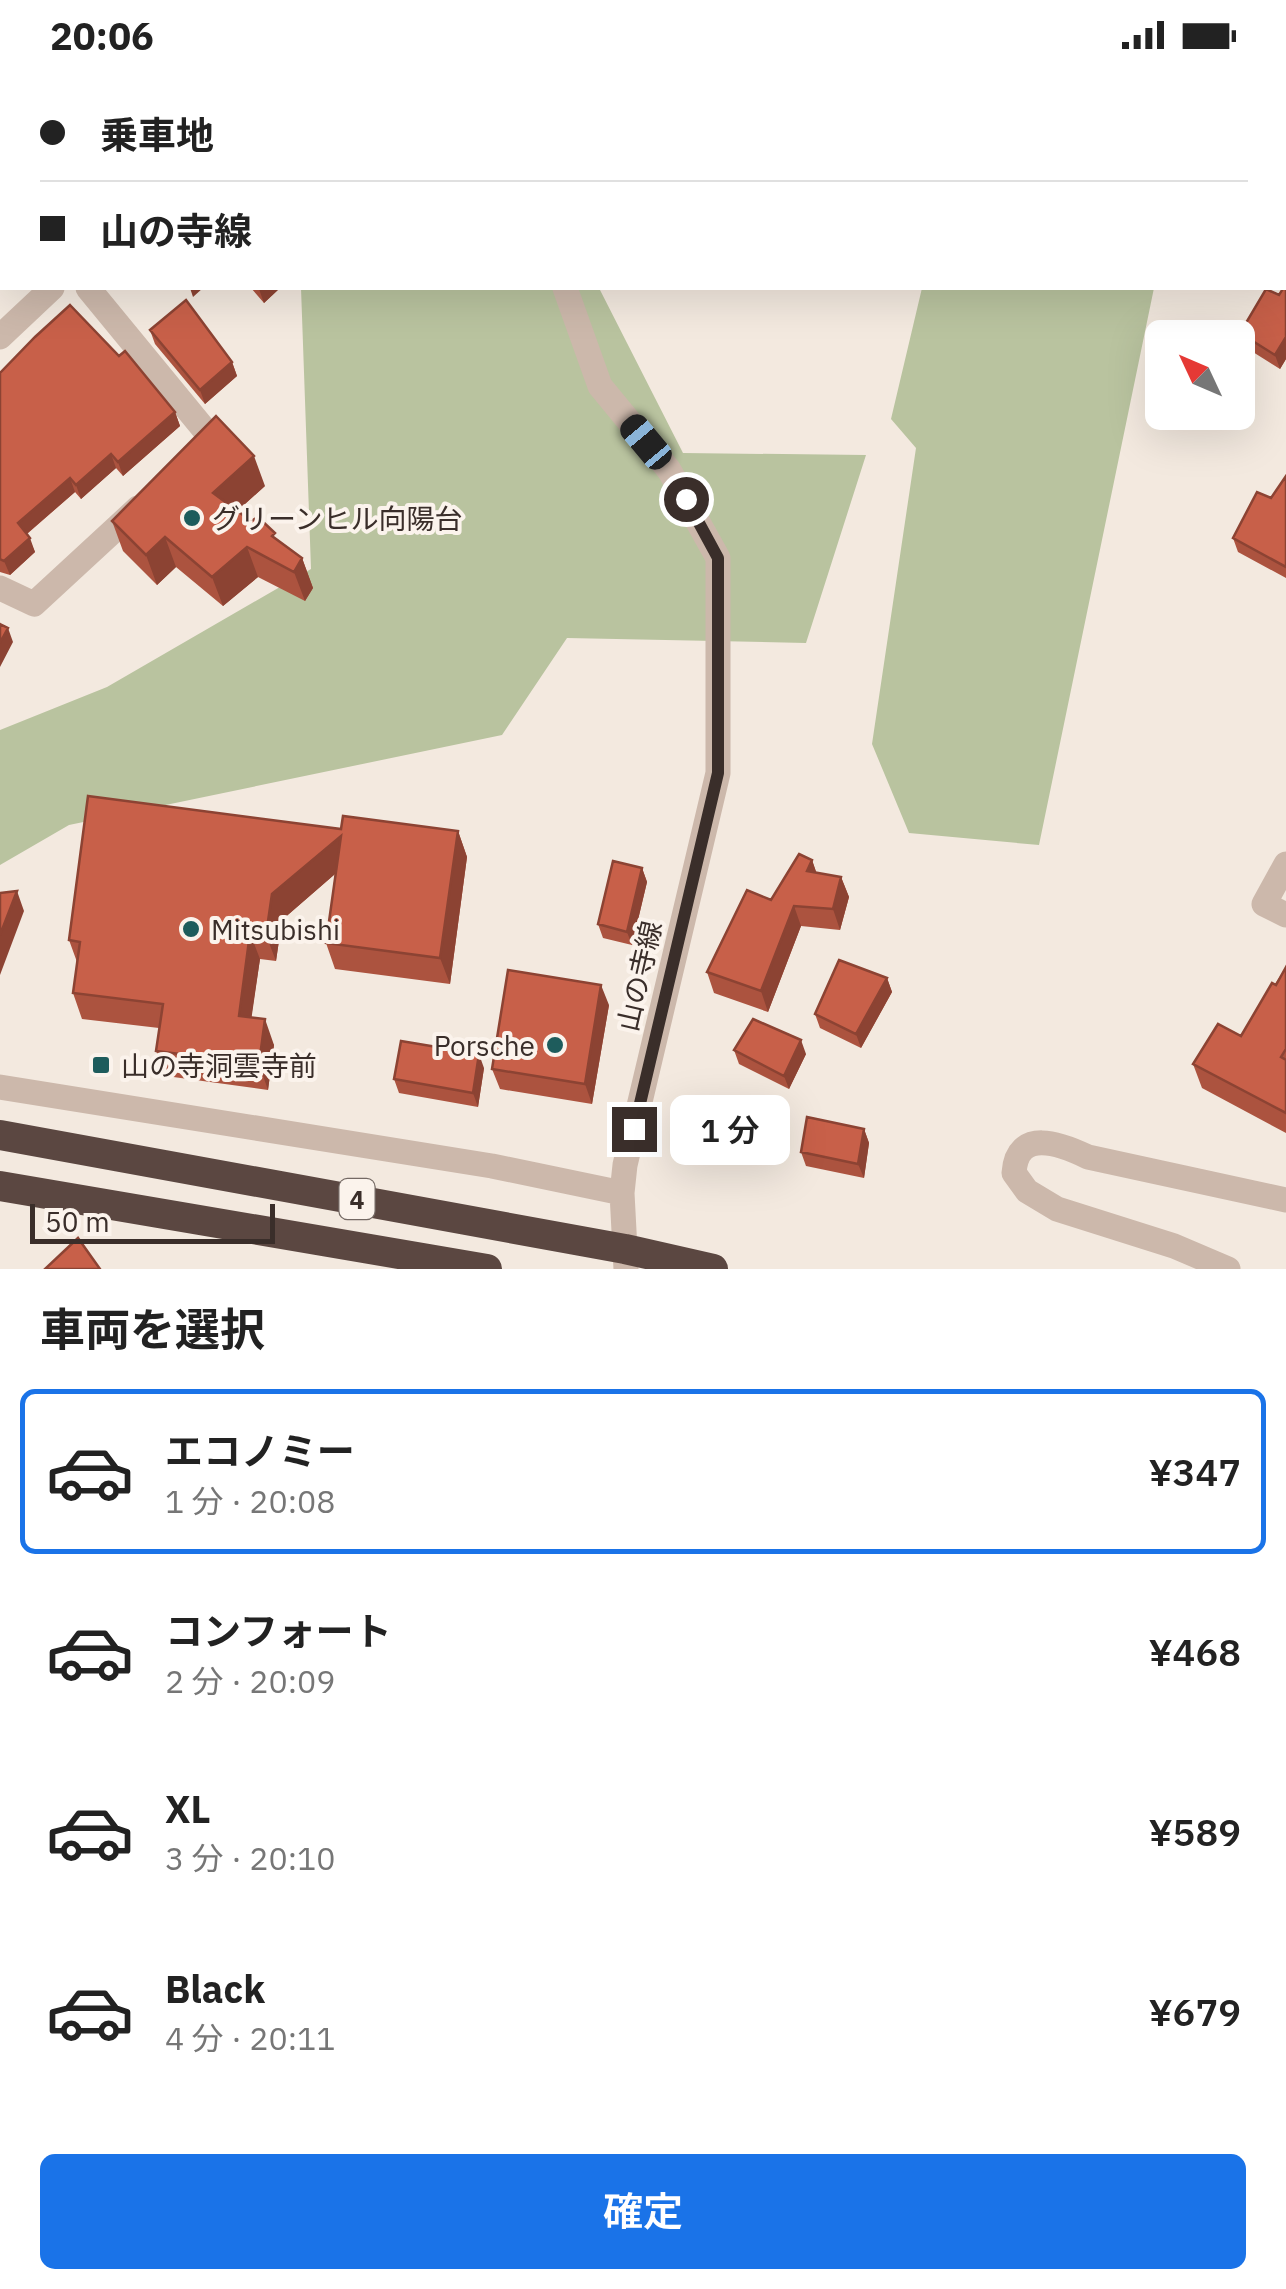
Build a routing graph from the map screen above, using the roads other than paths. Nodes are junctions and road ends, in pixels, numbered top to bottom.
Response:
1 (50, 290) edge
2 (90, 290) edge
3 (566, 290) edge
4 (0, 337) edge
5 (185, 464) edge
6 (157, 490) edge
7 (0, 588) edge
8 (1286, 864) edge
9 (1286, 915) edge
10 (0, 1087) edge
11 (0, 1134) edge
12 (0, 1186) edge
13 (622, 1193) junction
14 (1286, 1200) edge
15 (625, 1259) edge
16 (487, 1269) edge
17 (712, 1269) edge
18 (1228, 1269) edge

1 - 4 street
2 - 5 street
3 - 13 street, 山の寺線
6 - 7 street
8 - 9 street
10 - 13 street
11 - 15 highway, 4
12 - 16 highway, 4
13 - 15 street, 山の寺線
14 - 18 street
15 - 17 highway, 4

